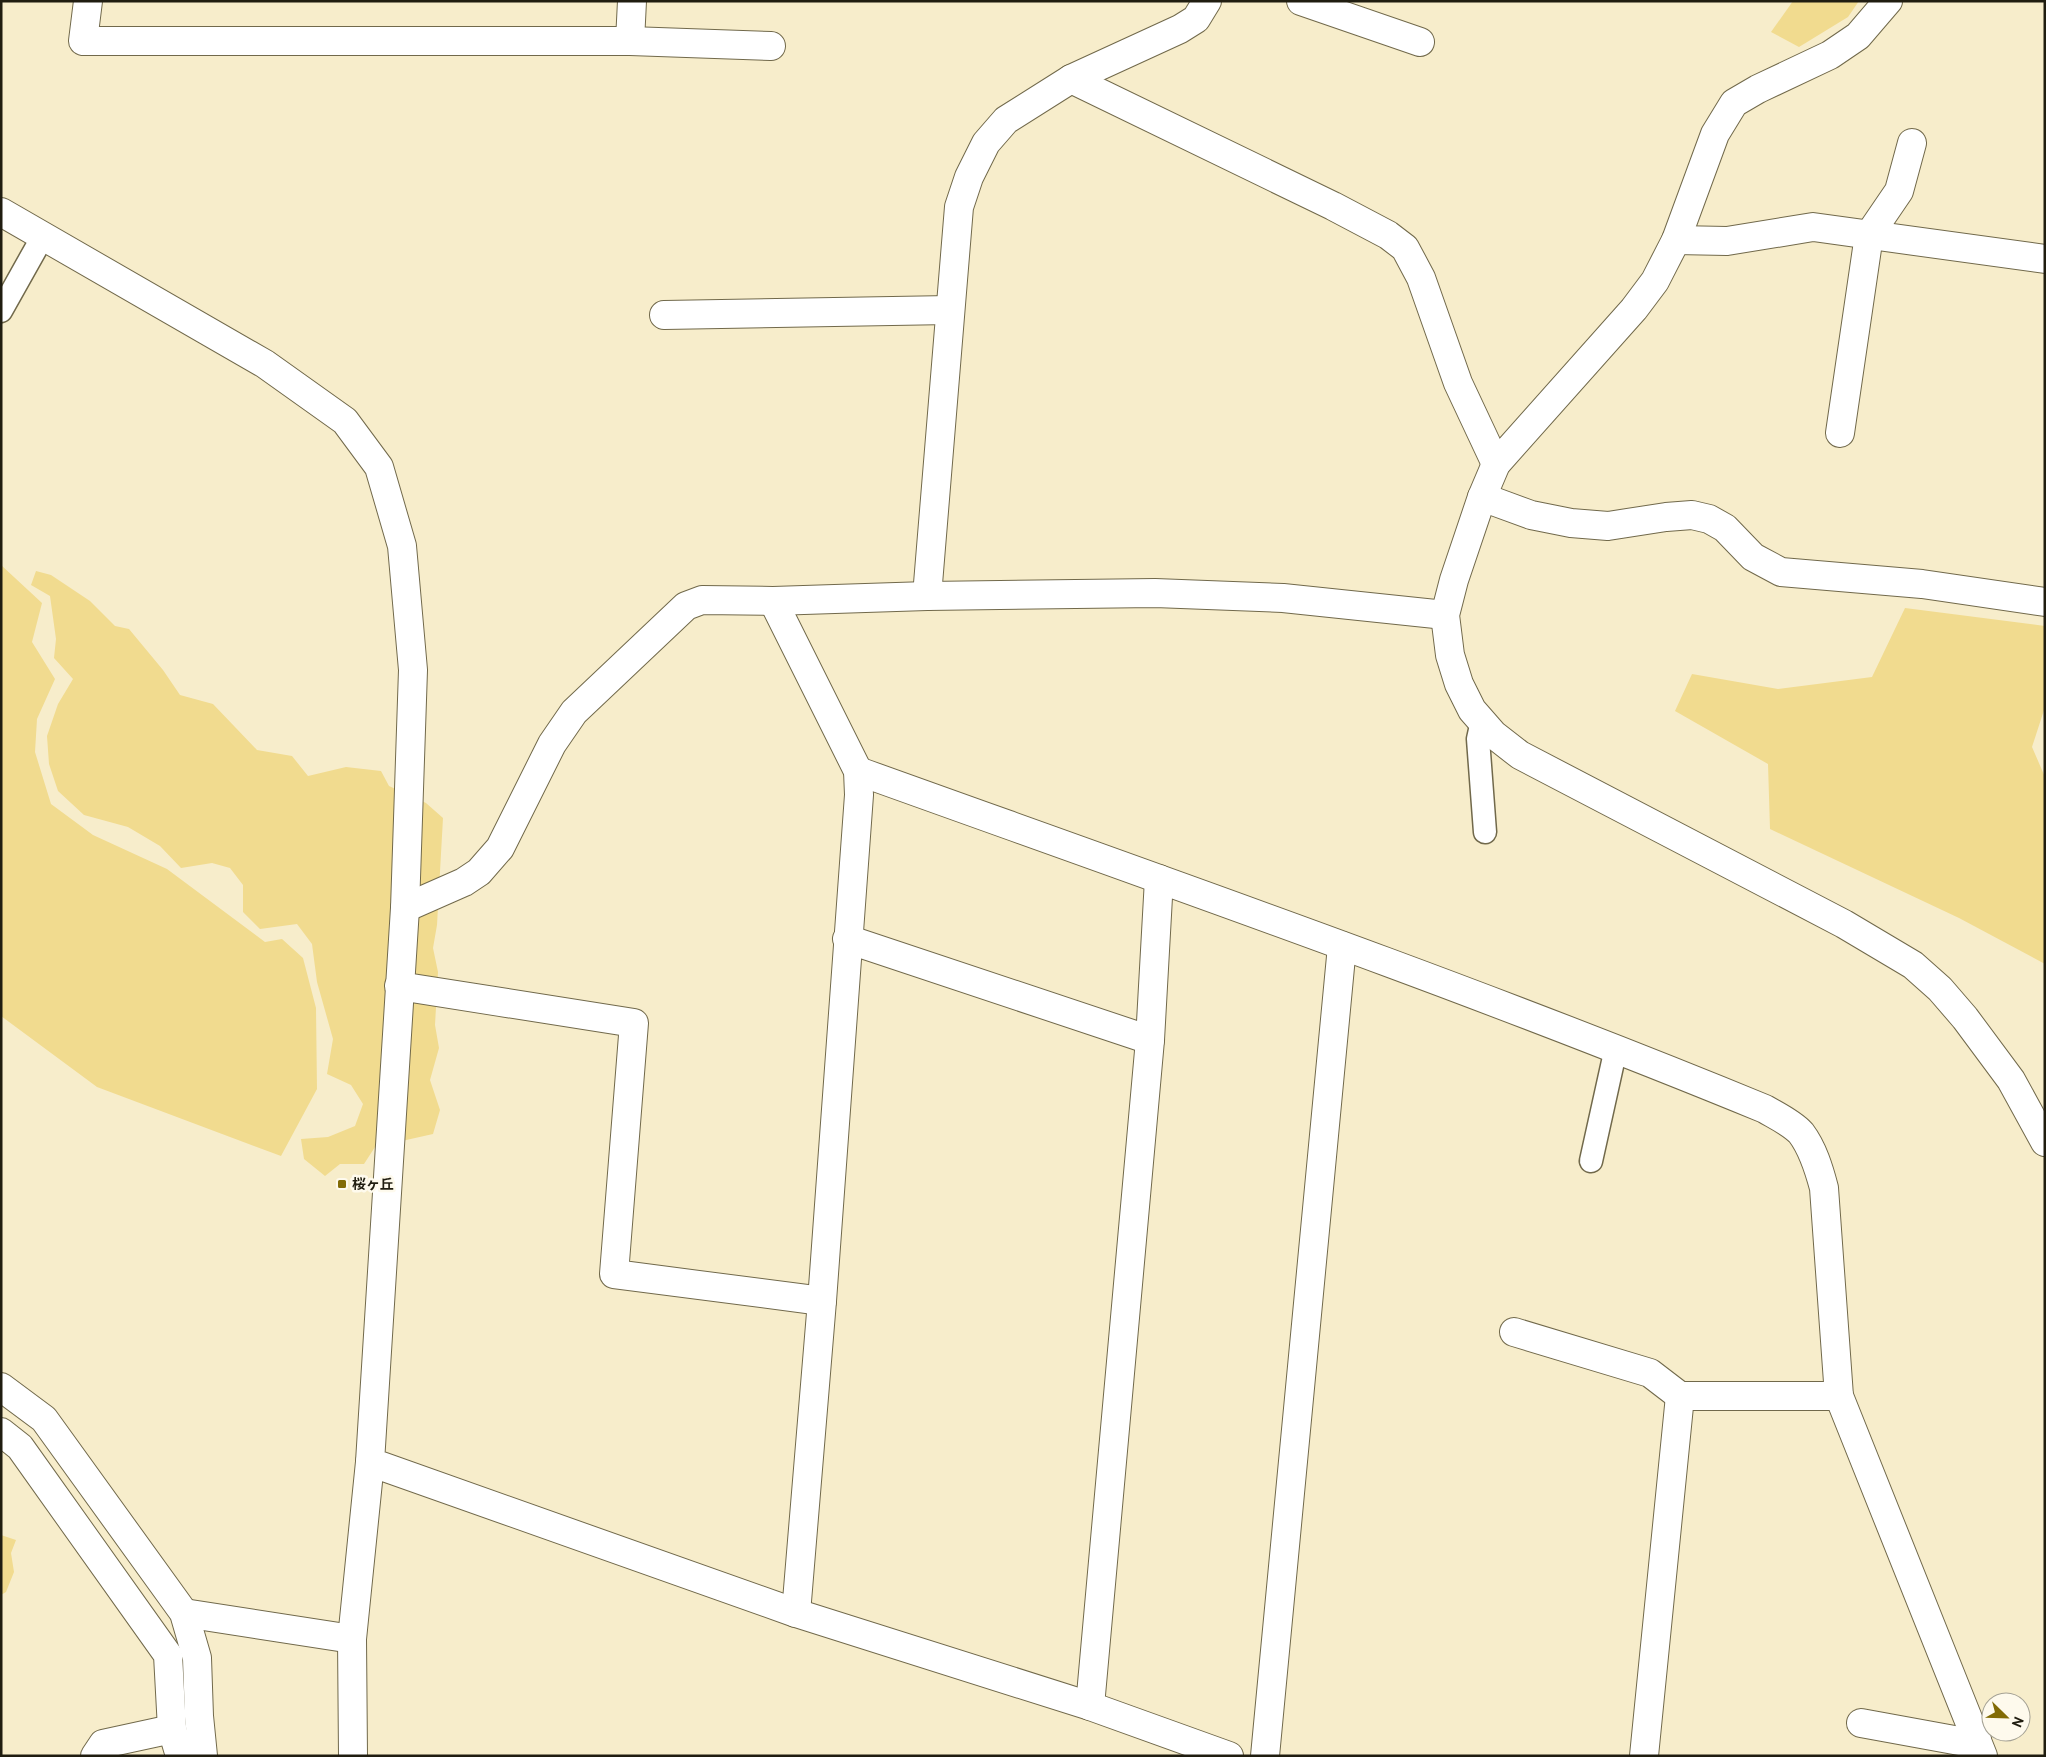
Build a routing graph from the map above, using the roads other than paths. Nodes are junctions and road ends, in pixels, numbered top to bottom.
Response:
1 (88, 1) edge
2 (632, 1) edge
3 (1207, 1) edge
4 (1301, 1) edge
5 (1888, 1) edge
6 (630, 41) junction
7 (1420, 42) dead end
8 (771, 46) dead end
9 (1072, 80) junction
10 (1912, 143) dead end
11 (1, 212) edge
12 (1869, 235) junction
13 (43, 236) junction
14 (1676, 240) junction
15 (2045, 259) edge
16 (950, 310) junction
17 (1, 311) edge
18 (664, 315) dead end
19 (1840, 433) dead end
20 (1496, 464) junction
21 (1482, 497) junction
22 (927, 596) junction
23 (773, 601) junction
24 (2045, 602) edge
25 (1445, 615) junction
26 (1482, 721) junction
27 (858, 771) junction
28 (1485, 832) dead end
29 (1159, 879) junction
30 (405, 908) junction
31 (847, 939) junction
32 (1342, 946) junction
33 (399, 986) junction
34 (1150, 1040) junction
35 (1616, 1048) junction
36 (2045, 1142) edge
37 (1591, 1161) dead end
38 (822, 1302) junction
39 (1514, 1332) dead end
40 (1, 1388) edge
41 (1680, 1396) junction
42 (1839, 1396) junction
43 (1, 1432) edge
44 (370, 1462) junction
45 (184, 1613) junction
46 (796, 1613) junction
47 (352, 1639) junction
48 (1090, 1706) junction
49 (1861, 1723) dead end
50 (172, 1729) junction
51 (1980, 1748) edge
52 (95, 1756) edge
53 (180, 1756) edge
54 (203, 1756) edge
55 (353, 1756) edge
56 (1228, 1756) edge
57 (1265, 1756) edge
58 (1644, 1756) edge

1 - 6 street
2 - 6 street
3 - 9 street
4 - 7 street
5 - 14 street
6 - 8 street
9 - 16 street
9 - 20 street
10 - 12 street
11 - 13 street
12 - 14 street
12 - 15 street
12 - 19 street
13 - 17 lane
13 - 30 street
14 - 20 street
16 - 18 street
16 - 22 street
20 - 21 street
21 - 24 street
21 - 25 street
22 - 23 street
22 - 25 street
23 - 27 street
23 - 30 street
25 - 26 street
26 - 28 lane
26 - 36 street
27 - 29 street
27 - 31 street
29 - 32 street
29 - 34 street
30 - 33 street
31 - 34 street
31 - 38 street
32 - 35 street
32 - 57 street
33 - 38 street
33 - 44 street
34 - 48 street
35 - 37 lane
35 - 42 street
38 - 46 street
39 - 41 street
40 - 45 street
41 - 42 street
41 - 58 street
42 - 51 street
43 - 50 street
44 - 46 street
44 - 47 street
45 - 47 street
45 - 54 street
46 - 48 street
47 - 55 street
48 - 56 street
49 - 51 street
50 - 52 street
50 - 53 street

